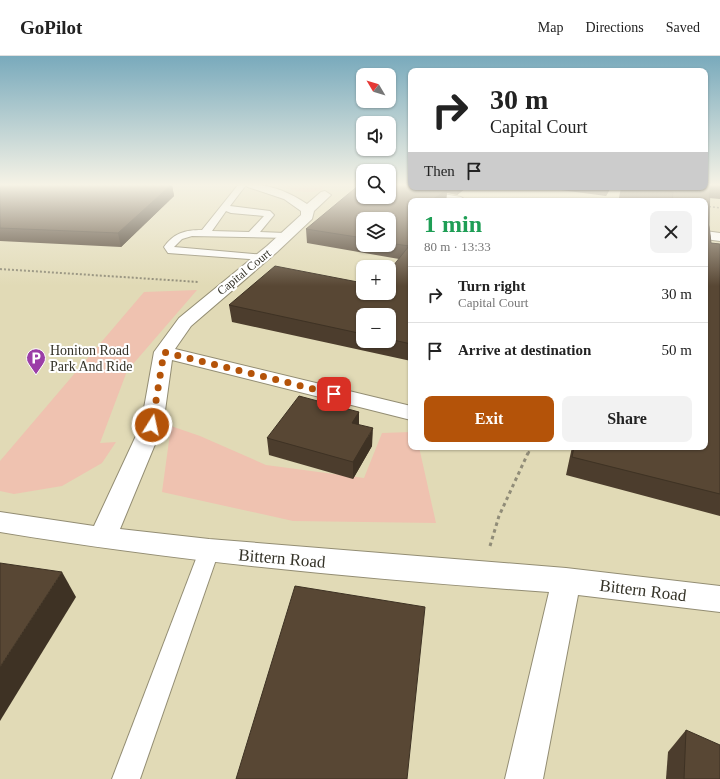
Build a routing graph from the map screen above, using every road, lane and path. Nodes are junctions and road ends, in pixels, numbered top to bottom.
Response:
1 (217, 219) edge
2 (266, 219) edge
3 (304, 219) edge
4 (205, 233) junction
5 (252, 235) junction
6 (708, 235) edge
7 (286, 236) junction
8 (720, 237) edge
9 (262, 257) junction
10 (0, 269) edge
11 (229, 284) junction
12 (164, 352) junction
13 (408, 412) edge
14 (530, 450) edge
15 (0, 522) edge
16 (102, 538) junction
17 (209, 551) junction
18 (480, 575) junction
19 (566, 581) junction
20 (720, 599) edge
21 (126, 779) edge
22 (524, 779) edge

1 - 4 lane
2 - 5 lane
3 - 7 street, Capital Court
4 - 5 lane
4 - 9 lane
5 - 7 lane
6 - 8 street
7 - 9 street, Capital Court
9 - 11 street, Capital Court
10 - 11 path
11 - 12 street, Capital Court
12 - 13 street
12 - 16 street, Capital Court
14 - 18 path
15 - 16 street, Bittern Road
16 - 17 street, Bittern Road
17 - 18 street, Bittern Road
17 - 21 lane
18 - 19 street, Bittern Road
19 - 20 street, Bittern Road
19 - 22 street

